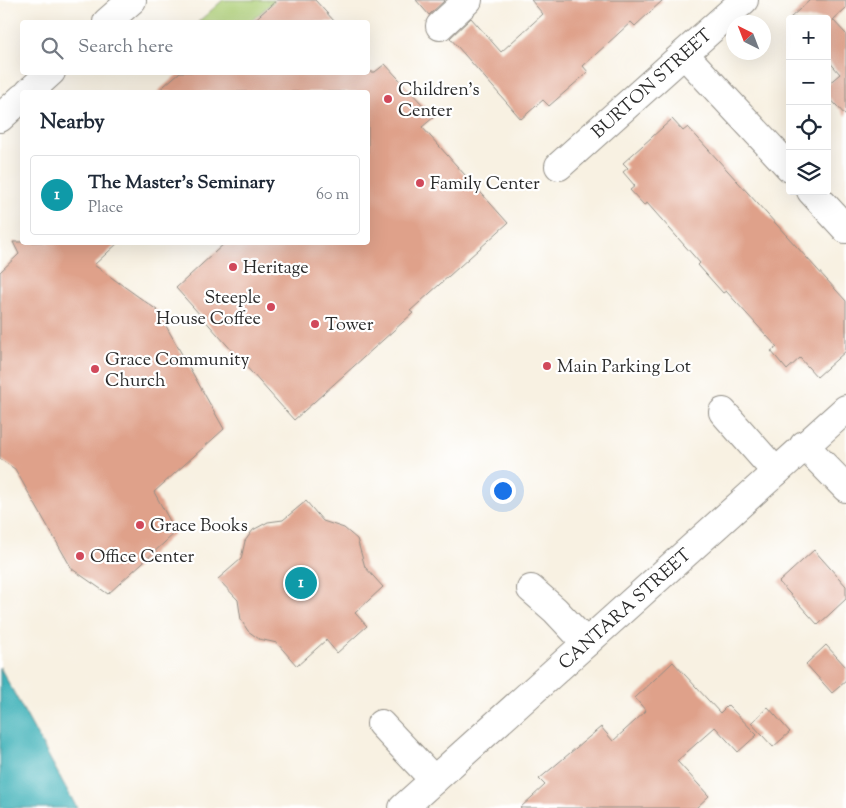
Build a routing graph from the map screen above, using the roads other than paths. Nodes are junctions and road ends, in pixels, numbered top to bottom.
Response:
1 (132, 0) edge
2 (468, 0) edge
3 (744, 0) edge
4 (109, 20) edge
5 (440, 26) dead end
6 (684, 54) junction
7 (48, 75) edge
8 (31, 90) edge
9 (20, 100) edge
10 (0, 118) edge
11 (786, 164) edge
12 (559, 166) dead end
13 (815, 195) edge
14 (846, 229) edge
15 (846, 410) edge
16 (723, 412) dead end
17 (804, 445) junction
18 (776, 472) junction
19 (846, 488) edge
20 (531, 589) dead end
21 (586, 643) junction
22 (381, 724) dead end
23 (434, 780) junction
24 (403, 808) edge

1 - 4 street
2 - 5 street
3 - 6 street, BURTON STREET
6 - 11 street
6 - 12 street, BURTON STREET
7 - 8 street
9 - 10 street
13 - 14 street
15 - 17 street, CANTARA STREET
16 - 18 street
17 - 18 street, CANTARA STREET
17 - 19 street
18 - 21 street, CANTARA STREET
20 - 21 street
21 - 23 street, CANTARA STREET
22 - 23 street
23 - 24 street, CANTARA STREET

